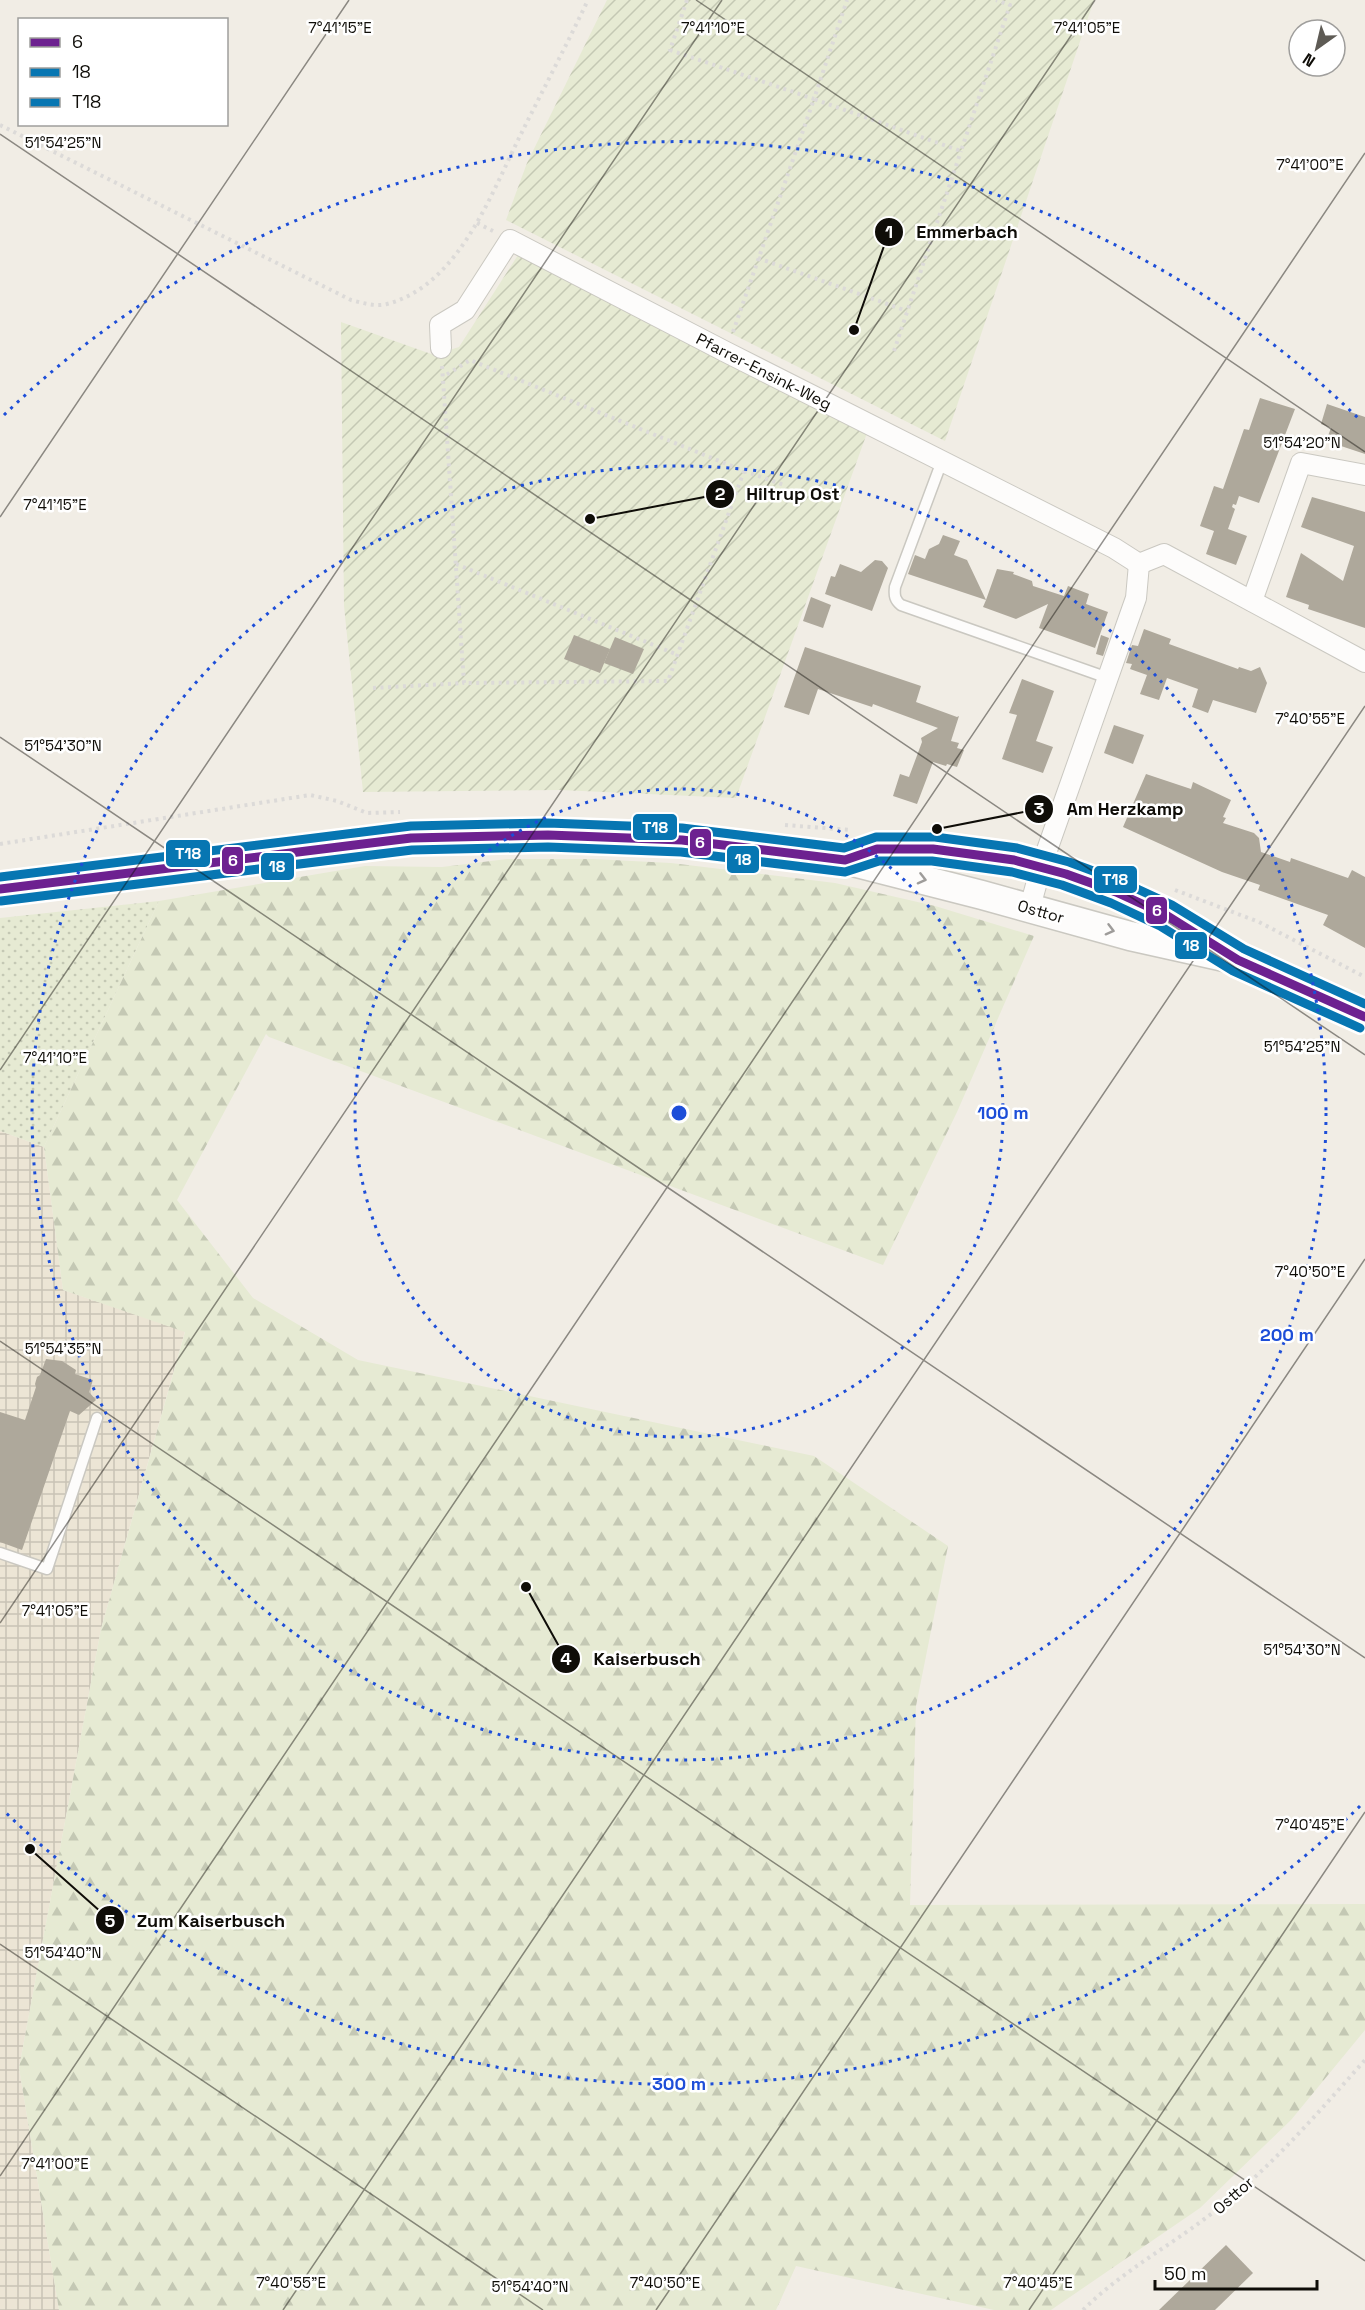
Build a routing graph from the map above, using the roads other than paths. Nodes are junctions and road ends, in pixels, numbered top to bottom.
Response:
1 (441, 348) dead end
2 (942, 461) junction
3 (1365, 476) edge
4 (1138, 564) junction
5 (1252, 601) junction
6 (1365, 662) edge
7 (1108, 678) junction
8 (844, 860) junction
9 (1041, 867) junction
10 (0, 890) edge
11 (1030, 908) junction
12 (1238, 960) junction
13 (1365, 1017) edge
14 (98, 1418) dead end
15 (0, 1553) edge

1 - 2 street, Pfarrer-Ensink-Weg
2 - 4 street, Pfarrer-Ensink-Weg
2 - 7 lane
3 - 5 street
4 - 5 street
4 - 7 street
5 - 6 street
7 - 9 street
8 - 9 main road, Osttor
8 - 10 main road, Osttor
8 -> 11 main road, Osttor
9 - 11 street
9 - 12 main road, Osttor
11 -> 12 main road, Osttor
12 - 13 main road, Osttor
14 - 15 lane

